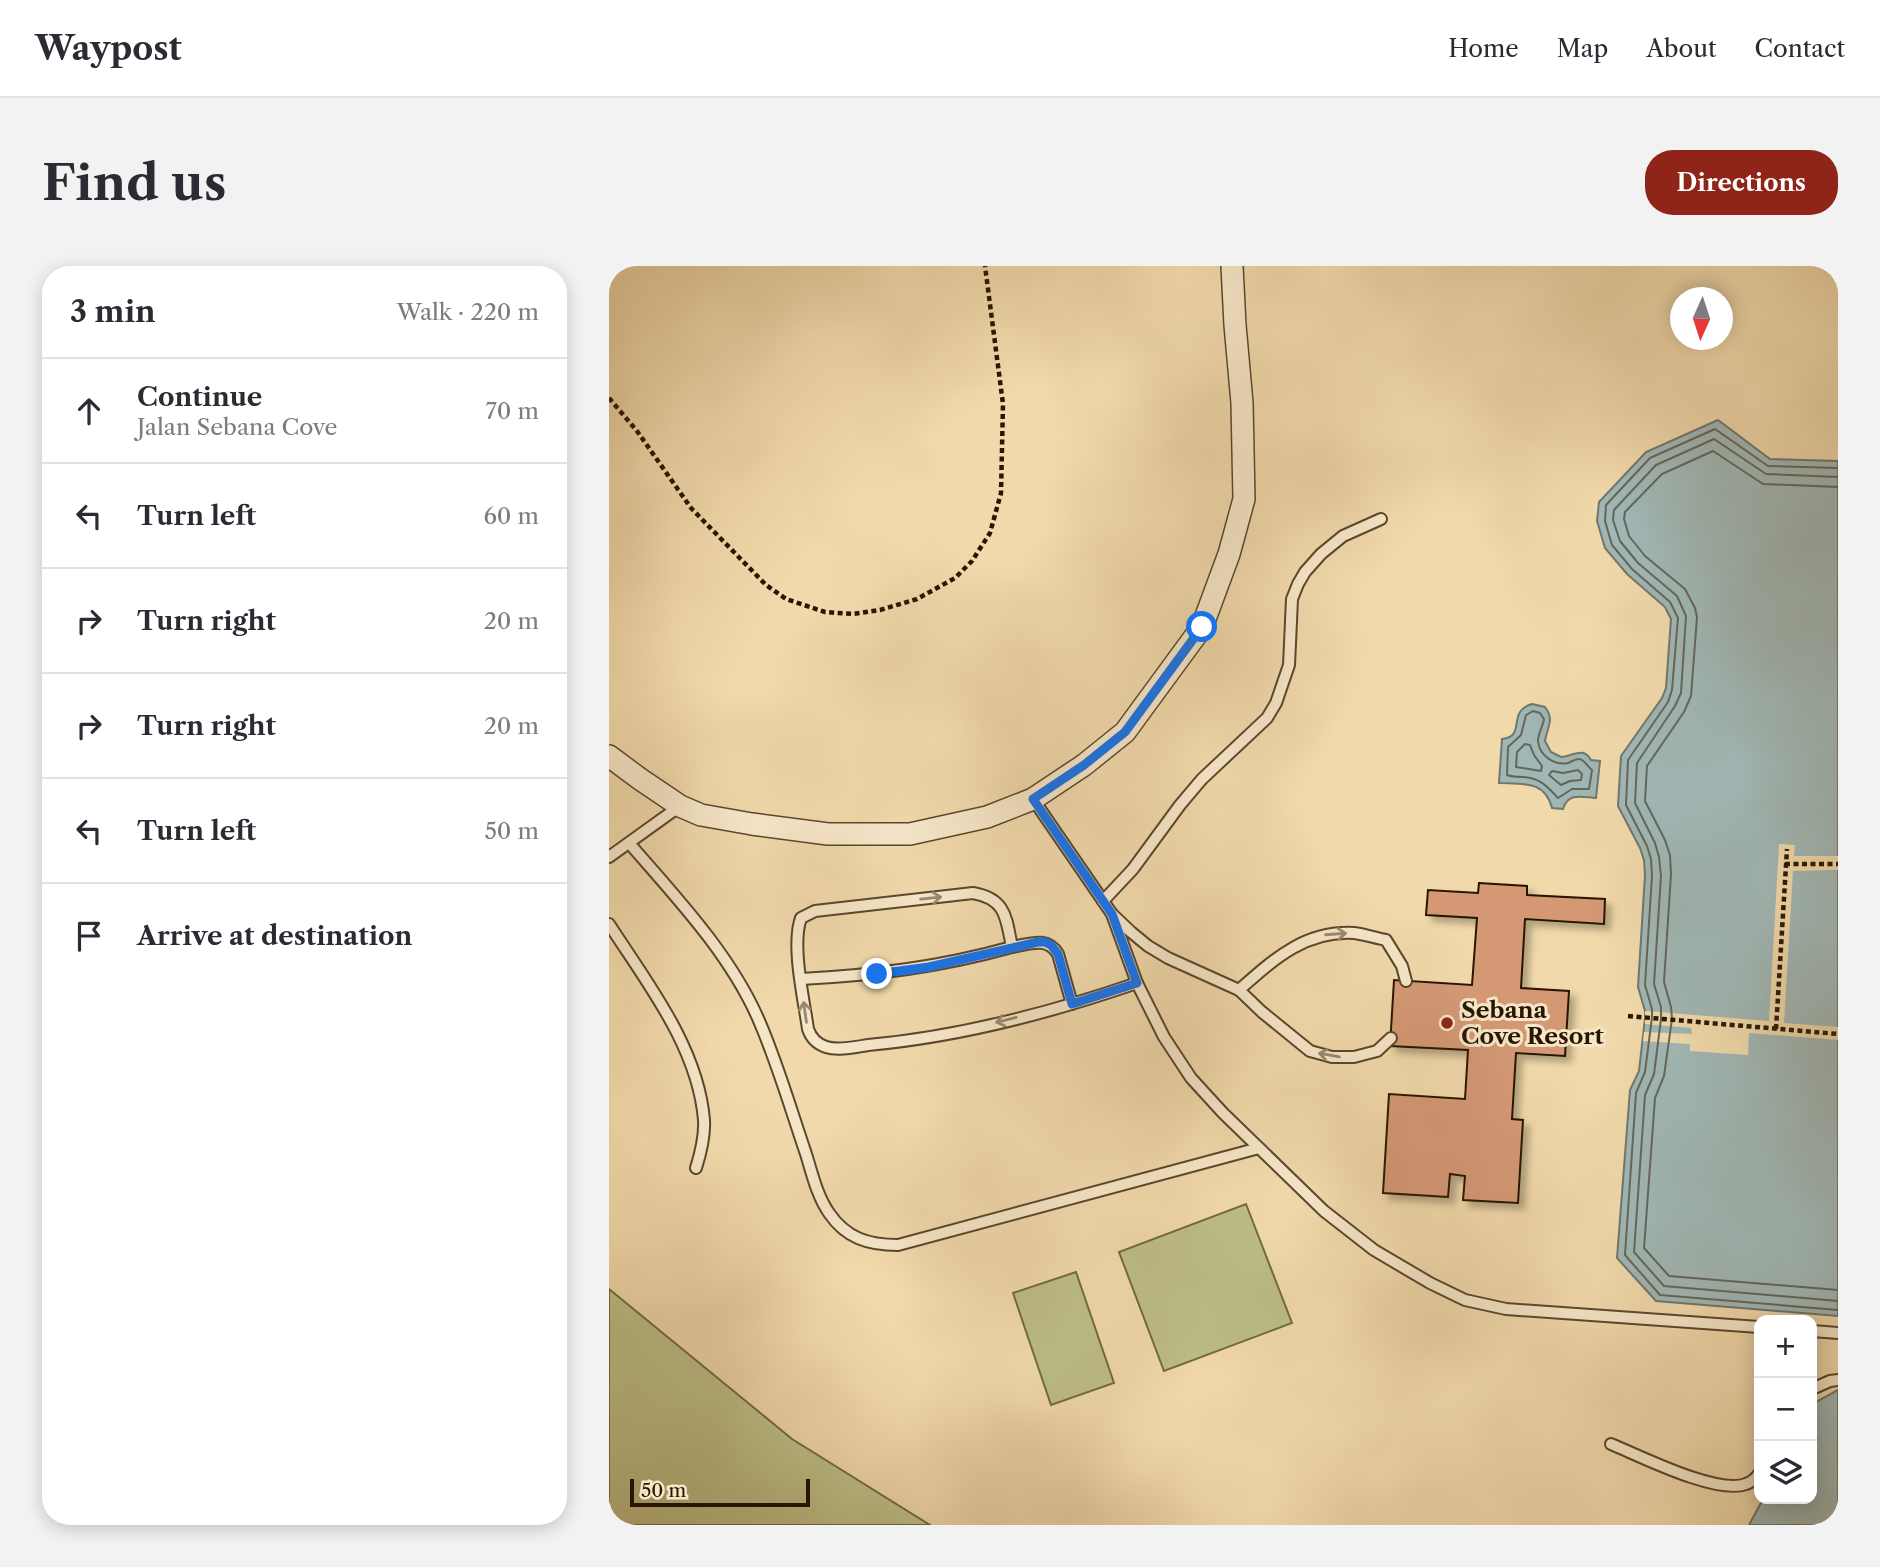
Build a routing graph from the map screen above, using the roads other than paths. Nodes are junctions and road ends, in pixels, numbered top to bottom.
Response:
1 (1232, 266) edge
2 (1381, 519) dead end
3 (609, 756) edge
4 (1033, 799) junction
5 (680, 806) junction
6 (629, 843) junction
7 (609, 858) edge
8 (1103, 901) junction
9 (1112, 914) junction
10 (609, 924) edge
11 (1013, 947) junction
12 (801, 979) junction
13 (1406, 981) dead end
14 (1137, 983) junction
15 (1239, 990) junction
16 (1072, 1004) junction
17 (1391, 1038) dead end
18 (1259, 1148) junction
19 (697, 1168) dead end
20 (1754, 1327) edge
21 (1817, 1331) edge
22 (1838, 1333) edge
23 (1838, 1380) edge
24 (1817, 1387) edge
25 (1611, 1444) dead end
26 (1754, 1479) edge

1 - 4 street
2 - 8 lane
3 - 5 street
4 - 5 street
4 - 8 lane
5 - 6 lane
6 - 7 lane
6 - 18 lane
8 - 9 lane
9 - 14 lane
9 - 15 lane
10 - 19 lane
11 - 12 lane
12 -> 11 lane
11 - 16 lane
16 -> 12 lane
15 -> 13 lane
14 - 16 lane
14 - 18 lane
17 -> 15 lane
18 - 20 lane
21 - 22 lane
23 - 24 lane
25 - 26 lane

